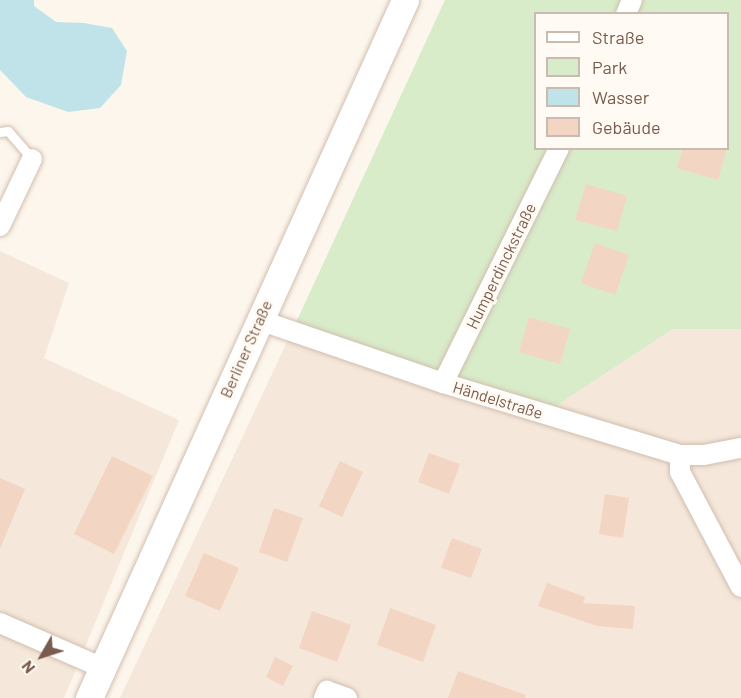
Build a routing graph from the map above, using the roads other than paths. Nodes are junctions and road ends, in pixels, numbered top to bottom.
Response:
1 (405, 0) edge
2 (0, 132) edge
3 (558, 150) edge
4 (32, 159) joint
5 (0, 226) edge
6 (259, 320) junction
7 (443, 383) junction
8 (741, 448) edge
9 (680, 455) junction
10 (741, 587) edge
11 (0, 623) edge
12 (103, 668) junction
13 (326, 694) edge
14 (89, 698) edge
15 (347, 698) edge

1 - 6 main road, Berliner Straße
2 - 4 lane
3 - 7 street, Humperdinckstraße
4 - 5 street
6 - 7 street, Händelstraße
6 - 12 main road, Berliner Straße
7 - 9 street, Händelstraße
8 - 9 street, Händelstraße
9 - 10 street
11 - 12 street
12 - 14 main road, Berliner Straße
13 - 15 street

